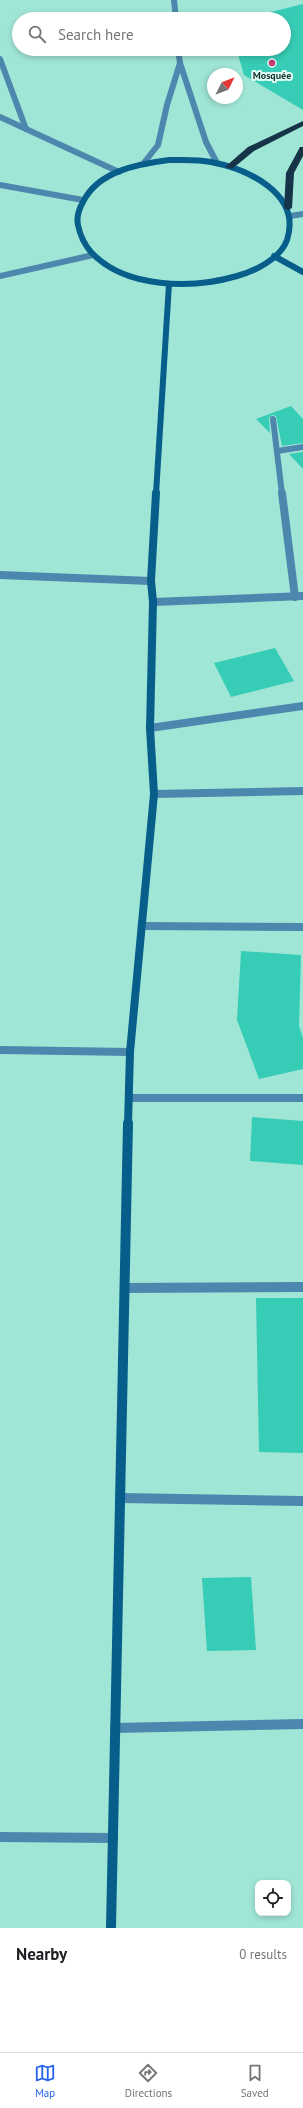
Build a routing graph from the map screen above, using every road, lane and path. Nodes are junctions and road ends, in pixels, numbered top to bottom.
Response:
1 (174, 0) edge
2 (175, 12) edge
3 (179, 56) edge
4 (0, 59) edge
5 (180, 63) junction
6 (0, 117) edge
7 (303, 124) edge
8 (26, 129) junction
9 (303, 149) edge
10 (216, 163) junction
11 (143, 164) junction
12 (230, 166) junction
13 (119, 172) junction
14 (0, 185) edge
15 (83, 200) junction
16 (289, 212) junction
17 (303, 214) edge
18 (93, 255) junction
19 (274, 256) junction
20 (303, 272) edge
21 (0, 276) edge
22 (169, 284) junction
23 (273, 419) dead end
24 (303, 447) edge
25 (277, 451) junction
26 (0, 575) edge
27 (151, 581) junction
28 (299, 596) edge
29 (153, 602) junction
30 (303, 706) edge
31 (150, 728) junction
32 (303, 791) edge
33 (154, 794) junction
34 (142, 926) junction
35 (303, 928) edge
36 (0, 1050) edge
37 (130, 1052) junction
38 (129, 1098) junction
39 (303, 1098) edge
40 (303, 1287) edge
41 (125, 1288) junction
42 (121, 1498) junction
43 (303, 1501) edge
44 (303, 1724) edge
45 (115, 1728) junction
46 (0, 1837) edge
47 (113, 1838) junction
48 (111, 1928) edge

1 - 2 street
3 - 5 street
4 - 8 street
5 - 10 street
5 - 11 street
6 - 8 street
7 - 12 highway
8 - 13 street
9 - 16 highway
10 - 11 main road
10 - 12 main road
11 - 13 main road
12 - 16 main road
13 - 15 main road
14 - 15 street
15 - 18 main road
16 - 17 street
16 - 19 main road
18 - 21 street
18 - 22 main road
19 - 20 main road
19 - 22 main road
22 - 27 main road
23 - 25 street
24 - 25 street
25 - 28 street
26 - 27 street
27 - 29 main road
28 - 29 street
29 - 31 main road
30 - 31 street
31 - 33 main road
32 - 33 street
33 - 34 main road
34 - 35 street
34 - 37 main road
36 - 37 street
37 - 38 main road
38 - 39 street
38 - 41 main road
40 - 41 street
41 - 42 main road
42 - 43 street
42 - 45 main road
44 - 45 street
45 - 47 main road
46 - 47 street
47 - 48 main road

